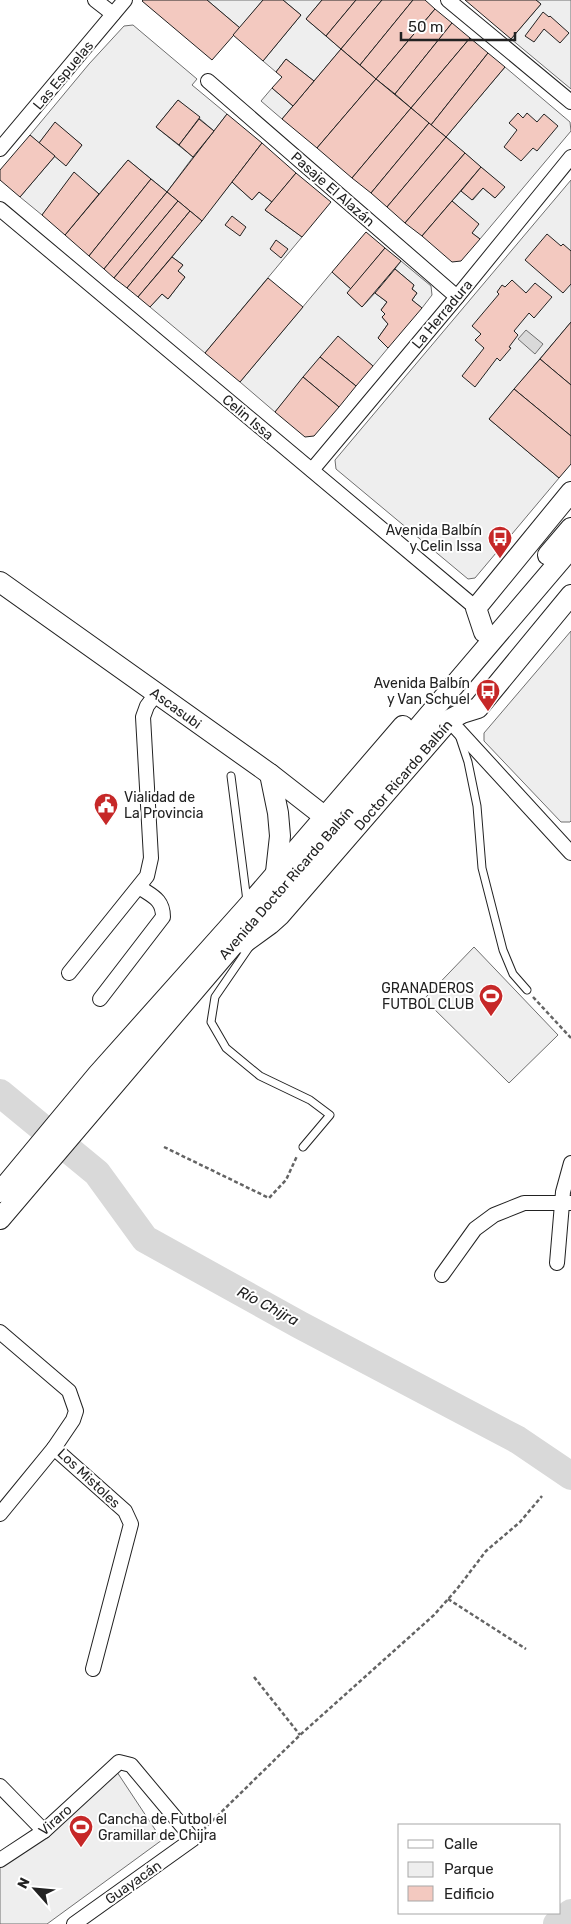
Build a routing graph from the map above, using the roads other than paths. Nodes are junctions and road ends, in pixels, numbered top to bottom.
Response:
1 (95, 0) edge
2 (125, 0) edge
3 (448, 0) edge
4 (113, 14) junction
5 (208, 81) dead end
6 (571, 102) edge
7 (0, 149) edge
8 (571, 157) edge
9 (0, 208) edge
10 (457, 297) junction
11 (312, 470) junction
12 (571, 492) edge
13 (571, 528) edge
14 (571, 548) edge
15 (0, 582) edge
16 (571, 595) edge
17 (476, 608) junction
18 (484, 632) junction
19 (156, 694) junction
20 (453, 725) junction
21 (270, 774) junction
22 (230, 776) dead end
23 (337, 826) junction
24 (570, 850) edge
25 (276, 872) junction
26 (139, 887) junction
27 (248, 906) junction
28 (258, 934) junction
29 (228, 950) junction
30 (69, 973) dead end
31 (527, 990) road end
32 (100, 1000) dead end
33 (105, 1080) junction
34 (303, 1146) road end
35 (571, 1163) edge
36 (0, 1192) edge
37 (566, 1203) edge
38 (0, 1219) edge
39 (557, 1263) dead end
40 (442, 1275) dead end
41 (0, 1332) edge
42 (54, 1448) junction
43 (0, 1514) edge
44 (93, 1669) dead end
45 (0, 1786) edge
46 (44, 1831) junction
47 (193, 1839) joint
48 (0, 1860) edge
49 (74, 1924) edge

1 - 4 street
2 - 4 street, Las Espuelas
3 - 6 street
4 - 7 street, Las Espuelas
5 - 10 street, Pasaje El Alazán
8 - 10 street, La Herradura
9 - 11 street, Celin Issa
10 - 11 street, La Herradura
11 - 17 street, Celin Issa
12 - 17 main road
13 - 18 main road, Avenida Doctor Ricardo Balbín
14 - 23 main road, Avenida Doctor Ricardo Balbín
15 - 19 main road, Ascasubi
16 - 20 main road, Doctor Ricardo Balbín
17 - 18 main road
18 - 23 main road, Avenida Doctor Ricardo Balbín
19 - 21 main road, Ascasubi
19 - 26 street
20 - 23 main road, Doctor Ricardo Balbín
20 - 24 street
20 - 31 lane
21 - 23 main road, Ascasubi
21 - 25 main road
22 - 27 lane
23 - 25 main road, Avenida Doctor Ricardo Balbín
23 - 28 main road, Doctor Ricardo Balbín
23 - 29 main road, Avenida Doctor Ricardo Balbín
25 - 27 main road, Avenida Doctor Ricardo Balbín
26 - 30 street
26 - 32 street
27 - 33 main road, Avenida Doctor Ricardo Balbín
28 - 29 main road, Doctor Ricardo Balbín
28 - 34 lane
29 - 33 main road, Avenida Doctor Ricardo Balbín
33 - 36 main road, Avenida Doctor Ricardo Balbín
33 - 38 main road, Avenida Doctor Ricardo Balbín
35 - 37 street
37 - 39 street
37 - 40 street
41 - 42 street, Los Mistoles
42 - 43 street
42 - 44 street, Los Mistoles
45 - 46 street
46 - 47 street, Viraro
46 - 48 street, Viraro
47 - 49 street, Guayacán

